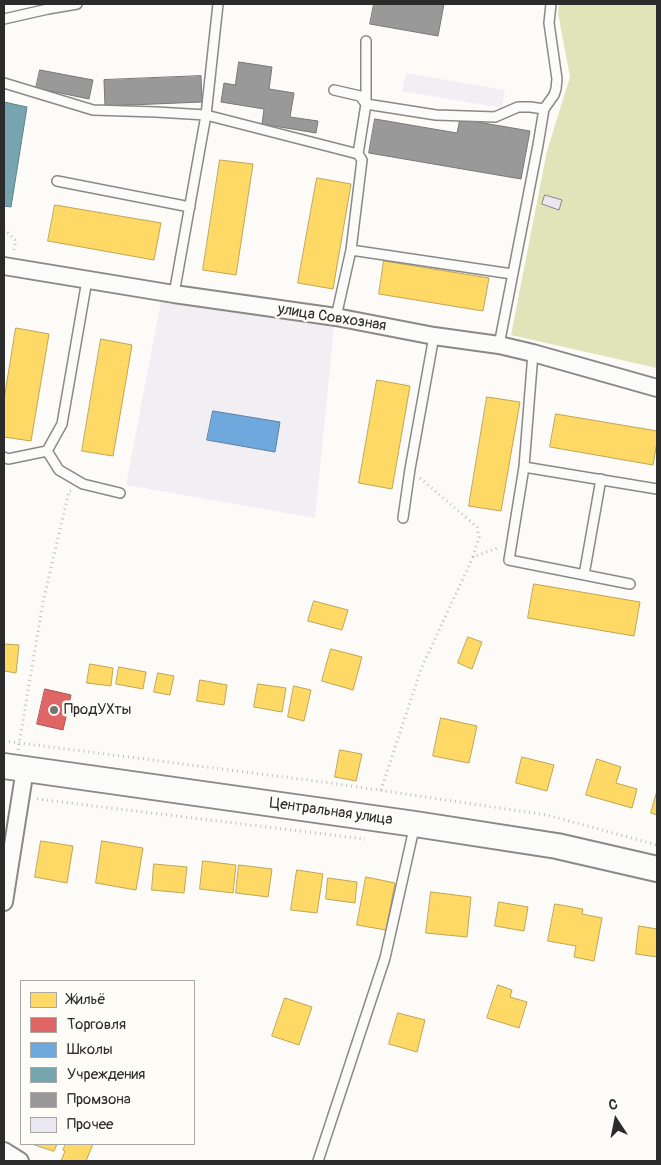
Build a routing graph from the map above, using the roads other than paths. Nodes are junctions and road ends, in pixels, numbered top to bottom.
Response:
1 (77, 4) edge
2 (218, 4) edge
3 (551, 4) edge
4 (4, 19) edge
5 (366, 41) dead end
6 (4, 83) edge
7 (334, 90) dead end
8 (366, 104) junction
9 (544, 109) junction
10 (206, 115) junction
11 (358, 154) junction
12 (57, 181) dead end
13 (190, 208) junction
14 (351, 250) junction
15 (7, 266) edge
16 (512, 274) junction
17 (87, 280) junction
18 (174, 294) junction
19 (336, 317) junction
20 (434, 336) junction
21 (499, 345) junction
22 (533, 352) junction
23 (657, 388) edge
24 (47, 451) junction
25 (4, 457) edge
26 (524, 466) junction
27 (601, 479) junction
28 (657, 489) edge
29 (120, 493) dead end
30 (403, 518) dead end
31 (584, 575) junction
32 (630, 584) dead end
33 (14, 768) edge
34 (415, 824) junction
35 (657, 869) edge
36 (4, 902) edge
37 (4, 1151) edge
38 (20, 1161) edge
39 (318, 1161) edge

1 - 4 lane
2 - 10 lane
3 - 9 lane
5 - 8 lane
6 - 10 lane
7 - 8 lane
8 - 9 lane
8 - 11 lane
9 - 16 lane
10 - 11 lane
10 - 13 lane
11 - 14 lane
12 - 13 lane
13 - 18 lane
14 - 16 lane
14 - 19 lane
15 - 17 street, улица Совхозная
16 - 21 lane
17 - 18 street, улица Совхозная
17 - 24 lane
18 - 19 street, улица Совхозная
19 - 20 street, улица Совхозная
20 - 21 street, улица Совхозная
20 - 30 lane
21 - 22 street, улица Совхозная
22 - 23 street, улица Совхозная
22 - 26 lane
24 - 25 lane
24 - 29 lane
26 - 27 lane
26 - 31 lane
27 - 28 lane
27 - 31 lane
31 - 32 lane
33 - 34 main road, Центральная улица
33 - 36 street
34 - 35 main road, Центральная улица
34 - 39 lane
37 - 38 street

